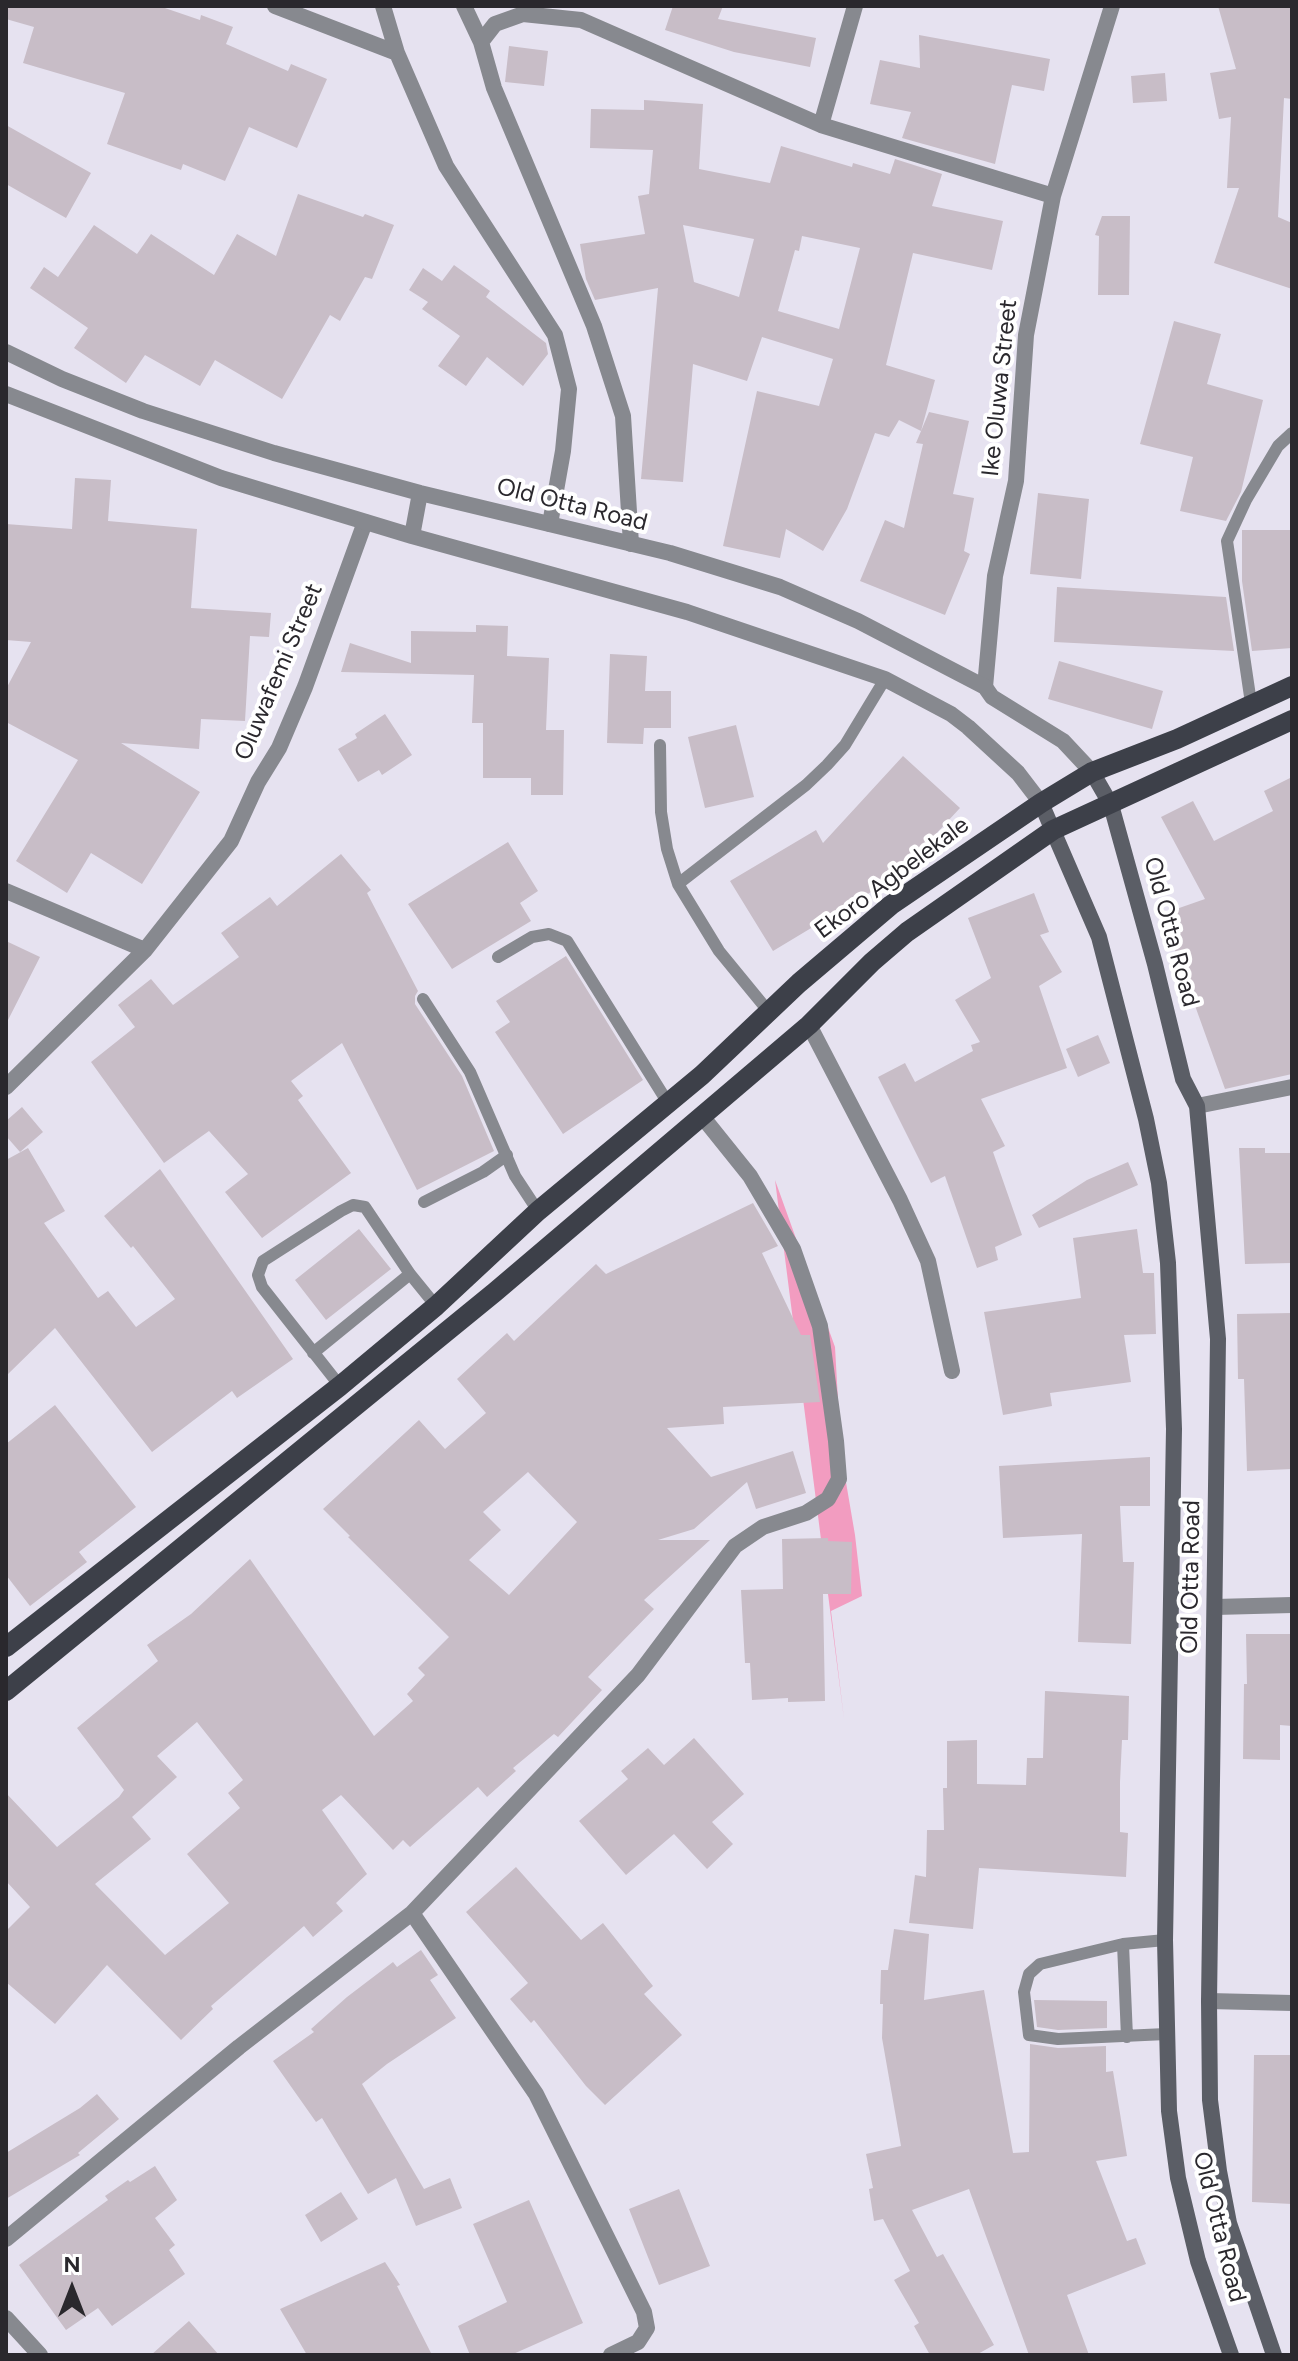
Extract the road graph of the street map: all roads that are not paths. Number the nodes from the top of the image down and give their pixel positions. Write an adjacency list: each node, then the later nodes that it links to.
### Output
1 (275, 6): 7 (street)
2 (383, 6): 7 (street)
3 (464, 6): 6 (street)
4 (855, 6): 8 (street)
5 (1112, 6): 9 (street, Ike Oluwa Street)
6 (481, 42): 8 (street); 17 (street)
7 (397, 53): 15 (street)
8 (821, 125): 9 (street)
9 (1053, 196): 20 (street, Ike Oluwa Street)
10 (6, 352): 13 (street, Old Otta Road)
11 (6, 394): 14 (street)
12 (1292, 433): 21 (lane)
13 (420, 493): 15 (street, Old Otta Road); 16 (street)
14 (365, 522): 16 (street); 30 (street, Oluwafemi Street)
15 (550, 524): 17 (street, Old Otta Road)
16 (412, 536): 18 (street)
17 (631, 544): 20 (street, Old Otta Road)
18 (885, 679): 25 (street); 28 (lane)
19 (1292, 686): 21 (main road, Ekoro Agbelekale)
20 (985, 687): 24 (street, Old Otta Road)
21 (1251, 703): 24 (main road, Ekoro Agbelekale)
22 (1292, 720): 26 (main road)
23 (660, 745): 28 (lane)
24 (1092, 772): 25 (main road, Ekoro Agbelekale); 26 (main road, Old Otta Road)
25 (1041, 803): 27 (main road, Old Otta Road); 33 (main road, Ekoro Agbelekale)
26 (1111, 805): 27 (main road); 38 (main road, Old Otta Road)
27 (1053, 830): 34 (main road); 53 (main road, Old Otta Road)
28 (678, 884): 33 (lane)
29 (6, 891): 30 (street)
30 (145, 950): 35 (street, Oluwafemi Street)
31 (498, 957): 37 (lane)
32 (423, 999): 40 (lane)
33 (769, 1012): 37 (main road, Ekoro Agbelekale)
34 (809, 1025): 39 (main road); 46 (street)
35 (6, 1087)
36 (1292, 1087): 38 (street)
37 (668, 1103): 42 (main road, Ekoro Agbelekale)
38 (1197, 1106): 49 (main road, Old Otta Road)
39 (701, 1115): 51 (main road); 52 (street)
40 (507, 1155): 41 (lane); 42 (lane)
41 (424, 1202)
42 (538, 1211): 44 (main road, Ekoro Agbelekale)
43 (410, 1274): 44 (lane); 45 (lane); 45 (lane)
44 (436, 1306): 47 (main road, Ekoro Agbelekale)
45 (313, 1353): 47 (lane)
46 (952, 1371)
47 (340, 1386): 50 (main road, Ekoro Agbelekale)
48 (1292, 1605): 49 (street)
49 (1215, 1607): 55 (main road, Old Otta Road)
50 (6, 1647)
51 (6, 1691)
52 (412, 1913): 59 (street); 62 (street)
53 (1165, 1940): 54 (lane); 57 (main road, Old Otta Road)
54 (1123, 1944): 58 (lane); 58 (lane)
55 (1209, 2001): 56 (street); 64 (main road, Old Otta Road)
56 (1292, 2003)
57 (1166, 2034): 58 (lane); 63 (main road, Old Otta Road)
58 (1127, 2037)
59 (6, 2239)
60 (6, 2318): 61 (street)
61 (40, 2355)
62 (611, 2355)
63 (1231, 2355)
64 (1274, 2355)

